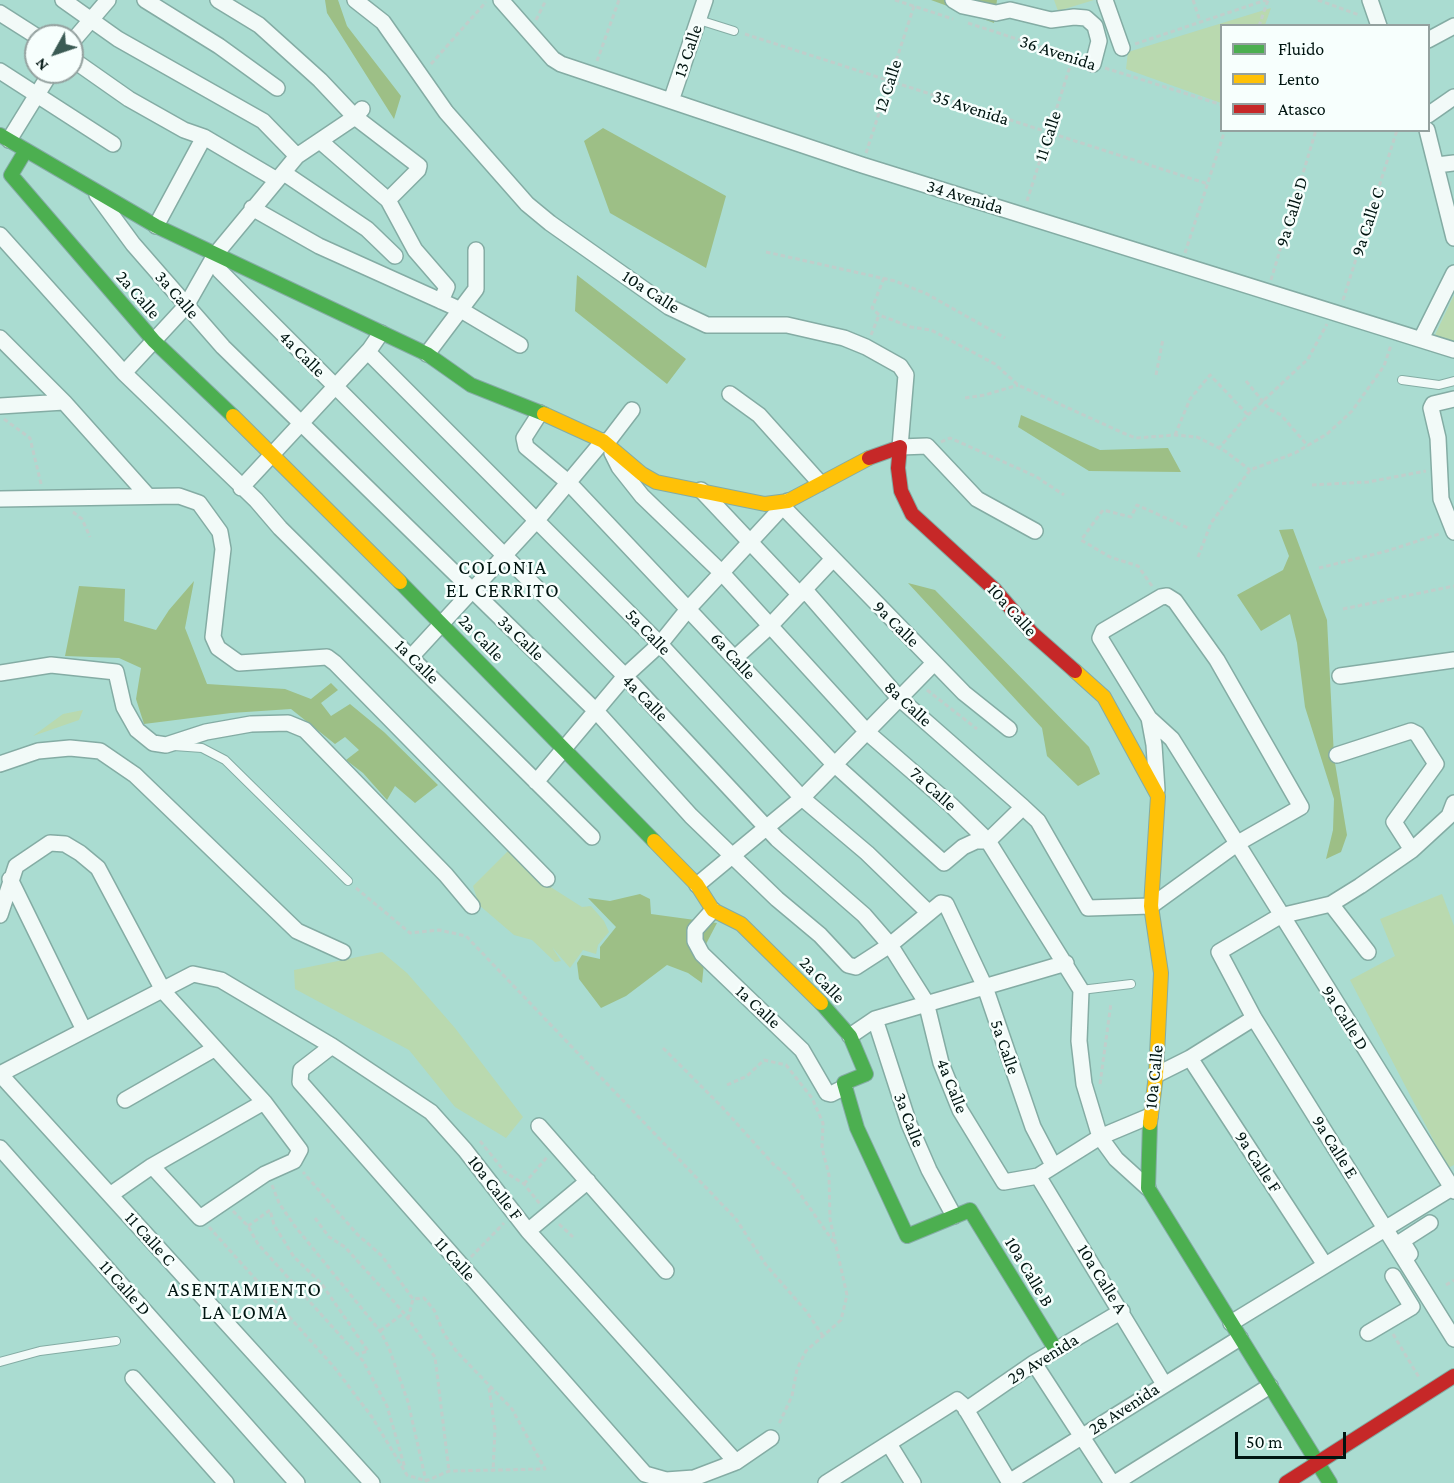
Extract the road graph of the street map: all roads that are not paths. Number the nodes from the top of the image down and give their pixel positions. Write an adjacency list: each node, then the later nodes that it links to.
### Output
1 (63, 0): 13 (street)
2 (108, 0): 13 (street)
3 (145, 0): 26 (street)
4 (218, 0): 30 (street)
5 (355, 0): 75 (street, 10a Calle)
6 (501, 0): 29 (street, 34 Avenida)
7 (705, 0): 14 (street, 13 Calle)
8 (953, 0): 11 (street)
9 (1105, 0): 21 (street)
10 (1370, 0): 15 (street)
11 (1011, 5): 22 (street)
12 (0, 13): 18 (street)
13 (90, 19): 17 (street); 38 (street)
14 (699, 20): 19 (lane); 29 (street, 13 Calle)
15 (1378, 23)
16 (1454, 26): 20 (street)
17 (84, 27)
18 (24, 28)
19 (734, 31)
20 (1430, 39)
21 (1122, 48)
22 (1093, 64)
23 (84, 67): 34 (street)
24 (0, 71): 27 (street)
25 (43, 84): 27 (street)
26 (277, 88)
27 (36, 94): 33 (street); 36 (street)
28 (1454, 97): 31 (street)
29 (671, 101): 57 (street, 34 Avenida)
30 (358, 113): 35 (street); 43 (street)
31 (1430, 114)
32 (1428, 132): 40 (street)
33 (4, 137): 37 (street)
34 (204, 137): 41 (street); 45 (street)
35 (320, 141): 38 (street); 43 (street)
36 (112, 144)
37 (26, 150): 42 (street); 58 (street, 2a Calle)
38 (297, 156): 41 (street)
39 (1454, 163): 40 (street)
40 (1437, 165): 46 (street)
41 (280, 176): 44 (street); 50 (street)
42 (93, 190): 45 (street); 53 (street, 3a Calle)
43 (388, 200): 52 (street)
44 (252, 208): 49 (street); 52 (street)
45 (156, 226): 49 (street)
46 (1453, 230)
47 (0, 235): 63 (street, 1a Calle)
48 (476, 250): 54 (street)
49 (214, 255): 53 (street); 55 (street); 66 (street, 4a Calle)
50 (395, 256)
51 (1454, 273): 57 (street)
52 (441, 301): 54 (street)
53 (186, 306): 58 (street); 73 (street, 3a Calle)
54 (461, 310): 59 (street); 62 (street)
55 (381, 333): 61 (street); 62 (street)
56 (0, 338): 69 (street)
57 (1421, 339): 60 (street, 34 Avenida)
58 (154, 341): 63 (street); 76 (street, 2a Calle)
59 (520, 345)
60 (1454, 350)
61 (368, 352): 66 (street); 84 (street, 5a Calle)
62 (427, 354): 72 (street)
63 (124, 373): 79 (street, 1a Calle)
64 (1402, 380): 65 (lane)
65 (1454, 381)
66 (333, 386): 73 (street); 88 (street, 4a Calle)
67 (730, 393): 78 (street)
68 (1454, 399): 86 (street)
69 (64, 402): 70 (street); 81 (street)
70 (0, 406)
71 (632, 410): 74 (street)
72 (540, 413): 74 (street); 77 (street, 6a Calle)
73 (303, 422): 76 (street); 91 (street, 3a Calle)
74 (606, 444): 77 (street); 80 (street); 90 (street, 7a Calle)
75 (900, 447): 78 (street); 85 (street); 115 (street, 10a Calle)
76 (273, 453): 79 (street); 94 (street, 2a Calle)
77 (569, 483): 84 (street); 93 (street, 6a Calle)
78 (820, 483): 83 (street)
79 (241, 488): 97 (street, 1a Calle)
80 (701, 490): 83 (street); 87 (street, 8a Calle)
81 (148, 496): 82 (street); 126 (street)
82 (0, 499)
83 (788, 507): 87 (street); 89 (street, 9a Calle)
84 (537, 520): 88 (street); 96 (street, 5a Calle)
85 (1035, 531)
86 (1453, 531)
87 (750, 541): 90 (street); 92 (street, 8a Calle)
88 (504, 555): 91 (street); 102 (street, 4a Calle)
89 (832, 560): 92 (street); 100 (street, 9a Calle)
90 (722, 573): 93 (street); 95 (street, 7a Calle)
91 (471, 589): 94 (street); 105 (street, 3a Calle)
92 (802, 592): 95 (street); 104 (street, 8a Calle)
93 (689, 608): 96 (street); 98 (street, 6a Calle)
94 (442, 625): 97 (street); 110 (street, 2a Calle)
95 (771, 626): 98 (street); 108 (street, 7a Calle)
96 (660, 644): 102 (street); 116 (street, 5a Calle)
97 (411, 657): 114 (street, 1a Calle)
98 (735, 658): 113 (street, 6a Calle)
99 (1454, 660): 103 (street)
100 (934, 663): 104 (street); 107 (street, 9a Calle)
101 (0, 673): 109 (street)
102 (625, 676): 105 (street); 119 (street, 4a Calle)
103 (1340, 676)
104 (899, 698): 108 (street); 118 (street, 8a Calle)
105 (596, 711): 110 (street); 124 (street, 3a Calle)
106 (1149, 718): 115 (street); 122 (street, 9a Calle D); 122 (street)
107 (1009, 729)
108 (868, 733): 113 (street); 121 (street, 7a Calle)
109 (166, 745): 127 (lane); 130 (street)
110 (564, 748): 114 (street); 128 (street, 2a Calle)
111 (1337, 755): 123 (street)
112 (0, 764): 137 (street)
113 (834, 764): 116 (street); 121 (street, 6a Calle)
114 (536, 782): 120 (street, 1a Calle)
115 (1158, 796): 131 (street, 10a Calle)
116 (802, 798): 119 (street); 133 (street, 5a Calle)
117 (1454, 803): 123 (street)
118 (1027, 810): 121 (street); 131 (street, 8a Calle)
119 (766, 826): 124 (street); 136 (street, 4a Calle)
120 (592, 837)
121 (988, 841): 139 (street, 7a Calle)
122 (1239, 843): 131 (street); 135 (street, 9a Calle D)
123 (1412, 850): 129 (street)
124 (734, 854): 128 (street); 136 (street, 3a Calle)
125 (10, 879): 134 (street); 143 (street); 147 (street)
126 (547, 879)
127 (348, 881)
128 (697, 885): 132 (street, 2a Calle)
129 (1331, 904): 135 (street); 138 (street)
130 (472, 906)
131 (1151, 906): 153 (street, 10a Calle)
132 (713, 910): 148 (street, 2a Calle); 154 (street, 1a Calle)
133 (928, 912): 136 (street, 3a Calle); 141 (street, 5a Calle)
134 (0, 915)
135 (1280, 916): 145 (street, 9a Calle E); 165 (street, 9a Calle D)
136 (890, 945): 144 (street, 4a Calle)
137 (342, 952)
138 (1368, 952)
139 (1065, 963): 141 (street); 142 (street, 7a Calle)
140 (1131, 984): 142 (lane)
141 (985, 987): 144 (street); 161 (street, 5a Calle)
142 (1081, 990): 159 (street)
143 (164, 992): 147 (street); 149 (street, 10a Calle F); 150 (street)
144 (926, 1002): 146 (street); 163 (street, 4a Calle)
145 (1254, 1018): 151 (street); 171 (street, 9a Calle E)
146 (875, 1019): 148 (street); 168 (street, 3a Calle)
147 (84, 1030): 152 (street)
148 (850, 1036): 154 (street, 2a Calle)
149 (332, 1046): 170 (street, 10a Calle F); 197 (street, 11 Calle)
150 (214, 1049): 155 (street); 156 (street)
151 (1190, 1059): 153 (street); 172 (street, 9a Calle F)
152 (0, 1074): 167 (street, 11 Calle C)
153 (1156, 1075): 157 (street, 10a Calle)
154 (845, 1084): 168 (street)
155 (125, 1100)
156 (264, 1102): 162 (street); 162 (street)
157 (1150, 1116): 159 (street); 166 (street, 10a Calle)
158 (539, 1126): 164 (street)
159 (1100, 1137): 161 (street); 166 (street)
160 (0, 1148): 200 (street, 11 Calle D)
161 (1053, 1165): 163 (street)
162 (152, 1166): 167 (street)
163 (1038, 1176): 176 (street, 10a Calle A)
164 (588, 1182): 170 (street); 173 (street)
165 (1452, 1184): 171 (street)
166 (1148, 1188): 178 (street)
167 (110, 1195): 201 (street, 11 Calle C)
168 (954, 1216): 183 (street, 10a Calle B)
169 (1430, 1223): 177 (street)
170 (528, 1230): 195 (street, 10a Calle F)
171 (1387, 1231): 172 (street); 175 (street, 9a Calle E)
172 (1325, 1265): 178 (street)
173 (666, 1271)
174 (1393, 1276): 175 (street)
175 (1422, 1302): 179 (street); 181 (street, 9a Calle E); 184 (street)
176 (1122, 1311): 183 (street, 29 Avenida); 189 (street, 10a Calle A)
177 (1454, 1322)
178 (1232, 1323): 180 (street)
179 (1368, 1333)
180 (1240, 1338): 189 (street, 28 Avenida); 190 (street)
181 (1454, 1339)
182 (116, 1341): 185 (lane)
183 (1056, 1350): 186 (street, 29 Avenida)
184 (1454, 1352)
185 (0, 1362)
186 (1034, 1363): 191 (street, 29 Avenida); 192 (street)
187 (1454, 1376): 196 (street)
188 (134, 1378): 199 (street)
189 (1164, 1384): 192 (street, 28 Avenida)
190 (1270, 1386): 196 (street); 204 (street)
191 (962, 1405): 194 (street, 29 Avenida); 198 (street)
192 (1080, 1437): 198 (street, 28 Avenida); 204 (street)
193 (771, 1438): 195 (street)
194 (889, 1444): 202 (street, 29 Avenida); 203 (street)
195 (736, 1462): 197 (street)
196 (1317, 1463): 205 (street); 206 (street)
197 (696, 1480)
198 (1010, 1482)
199 (226, 1483)
200 (297, 1483)
201 (372, 1483)
202 (826, 1483)
203 (914, 1483)
204 (1113, 1483)
205 (1286, 1483)
206 (1330, 1483)

